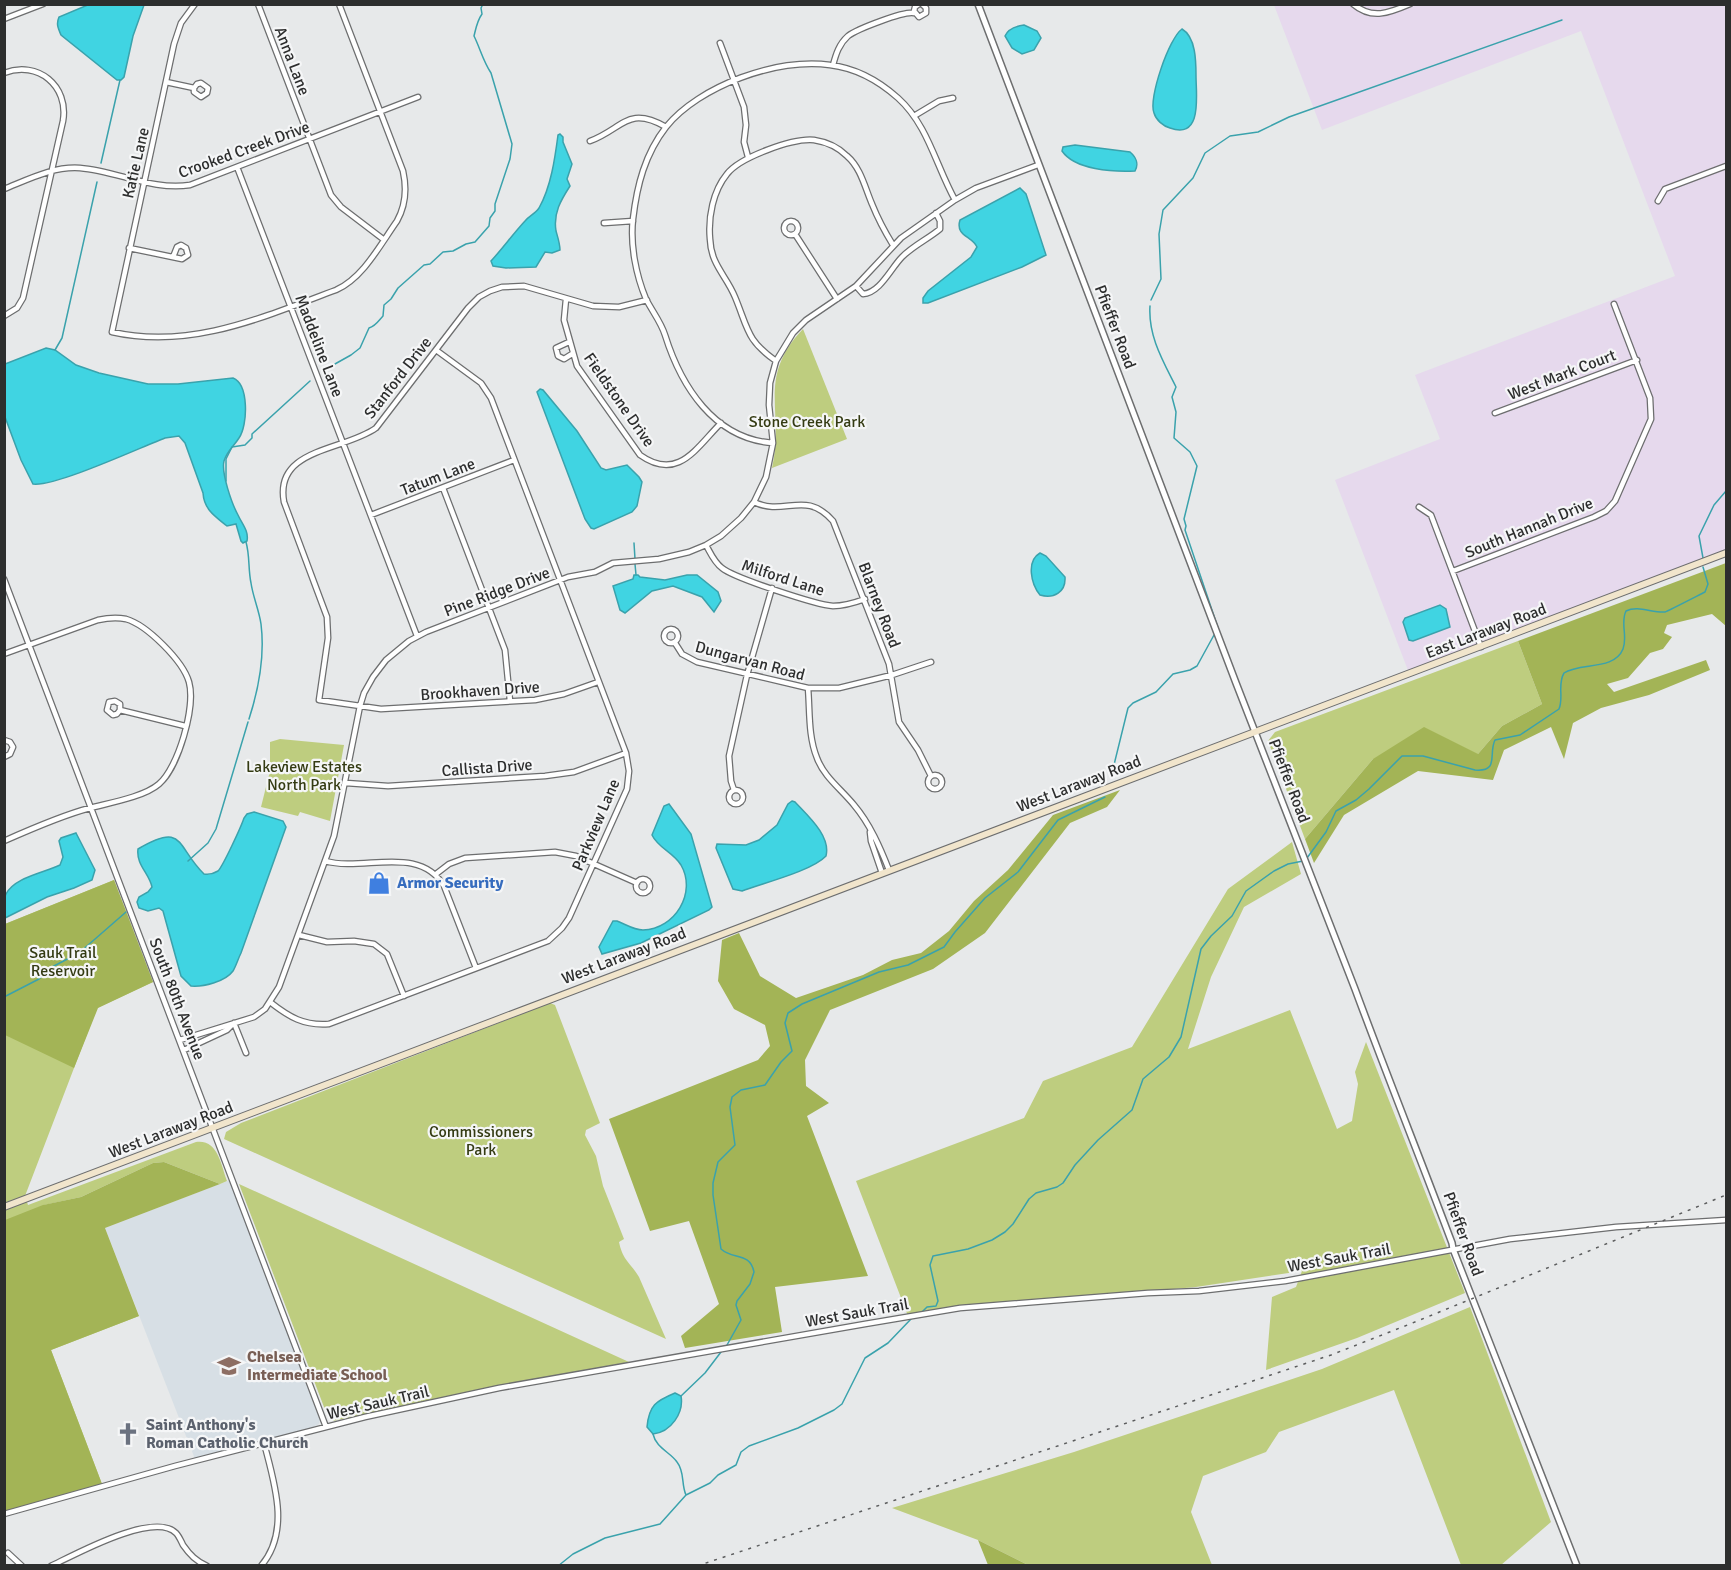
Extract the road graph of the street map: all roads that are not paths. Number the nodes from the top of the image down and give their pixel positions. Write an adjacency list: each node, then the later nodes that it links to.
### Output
1 (43, 4): 10 (street)
2 (195, 4): 15 (street, Katie Lane)
3 (258, 4): 22 (street, Anna Lane)
4 (339, 4): 19 (street)
5 (920, 4): 9 (street); 9 (street)
6 (978, 4): 25 (street, Pfieffer Road)
7 (1353, 4): 8 (street)
8 (1410, 4)
9 (914, 13): 12 (street)
10 (4, 19)
11 (720, 43): 14 (street)
12 (833, 65): 14 (street); 20 (street)
13 (4, 73): 28 (street)
14 (735, 80): 21 (street); 24 (street)
15 (166, 82): 16 (street); 29 (street, Katie Lane)
16 (194, 88)
17 (418, 98): 19 (street, Crooked Creek Drive)
18 (953, 98): 20 (street)
19 (381, 112): 22 (street, Crooked Creek Drive); 37 (street)
20 (914, 116): 31 (street)
21 (666, 127): 23 (street); 34 (street)
22 (309, 140): 26 (street, Crooked Creek Drive); 37 (street, Anna Lane)
23 (590, 141)
24 (748, 157): 38 (street); 52 (street)
25 (1038, 165): 31 (street, Pine Ridge Drive); 84 (street, Pfieffer Road)
26 (237, 166): 29 (street, Crooked Creek Drive); 46 (street, Maddeline Lane)
27 (1726, 166): 32 (street)
28 (52, 171): 29 (street, Crooked Creek Drive); 30 (street, Crooked Creek Drive); 47 (street)
29 (144, 182): 39 (street, Katie Lane)
30 (4, 189)
31 (955, 200): 33 (street, Pine Ridge Drive)
32 (1658, 201)
33 (936, 213): 38 (street, Pine Ridge Drive); 41 (street)
34 (633, 222): 35 (street); 44 (street)
35 (604, 223)
36 (795, 234): 43 (street)
37 (383, 239): 46 (street)
38 (893, 245): 41 (street, Pine Ridge Drive)
39 (129, 248): 40 (street); 46 (street, Katie Lane)
40 (173, 257)
41 (855, 286): 43 (street, Pine Ridge Drive)
42 (566, 299): 44 (street, Stanford Drive); 48 (street, Fieldstone Drive); 49 (street, Stanford Drive)
43 (837, 299): 52 (street, Pine Ridge Drive)
44 (647, 300): 54 (street)
45 (1614, 304): 51 (street, South Hannah Drive)
46 (291, 307): 55 (street, Maddeline Lane)
47 (4, 316)
48 (569, 342): 50 (street, Fieldstone Drive); 50 (street)
49 (435, 350): 55 (street, Stanford Drive); 57 (street, Parkview Lane)
50 (572, 354): 54 (street, Fieldstone Drive)
51 (1637, 360): 53 (street, West Mark Court); 64 (street, South Hannah Drive)
52 (776, 361): 56 (street, Pine Ridge Drive)
53 (1495, 413)
54 (721, 423): 56 (street)
55 (344, 443): 61 (street, Maddeline Lane); 81 (street, Stanford Drive)
56 (772, 443): 59 (street, Pine Ridge Drive)
57 (514, 460): 58 (street, Tatum Lane); 66 (street, Parkview Lane)
58 (443, 488): 61 (street, Tatum Lane); 69 (street)
59 (754, 502): 62 (street, Pine Ridge Drive); 68 (street, Blarney Road)
60 (1419, 507): 64 (street)
61 (371, 515): 70 (street, Maddeline Lane)
62 (706, 545): 66 (street, Pine Ridge Drive); 67 (street, Milford Lane)
63 (1726, 553): 73 (main road, East Laraway Road)
64 (1453, 571): 73 (street)
65 (4, 579): 72 (street, South 80th Avenue)
66 (561, 580): 69 (street, Pine Ridge Drive); 78 (street, Parkview Lane)
67 (772, 588): 68 (street, Milford Lane); 76 (street)
68 (865, 599): 77 (street, Blarney Road)
69 (489, 608): 70 (street, Pine Ridge Drive); 80 (street)
70 (417, 636): 81 (street, Pine Ridge Drive)
71 (675, 643): 76 (street, Dungarvan Road)
72 (29, 645): 74 (street); 83 (street); 91 (street, South 80th Avenue)
73 (1481, 647): 84 (main road, East Laraway Road)
74 (4, 654)
75 (931, 662): 77 (street, Dungarvan Road)
76 (747, 675): 79 (street, Dungarvan Road); 90 (street)
77 (892, 675): 79 (street, Dungarvan Road); 88 (street, Blarney Road)
78 (598, 682): 80 (street, Brookhaven Drive); 86 (street, Parkview Lane)
79 (808, 688): 95 (street)
80 (510, 701): 81 (street, Brookhaven Drive)
81 (360, 706): 89 (street, Pine Ridge Drive)
82 (120, 710): 83 (street)
83 (185, 726): 91 (street)
84 (1254, 731): 95 (main road, West Laraway Road); 109 (street, Pfieffer Road)
85 (4, 740): 87 (street)
86 (626, 753): 89 (street, Callista Drive); 94 (street, Parkview Lane)
87 (4, 757)
88 (931, 776)
89 (346, 783): 93 (street, Pine Ridge Drive)
90 (734, 790)
91 (91, 808): 92 (street); 103 (street, South 80th Avenue)
92 (4, 841)
93 (325, 861): 96 (street); 98 (street, Pine Ridge Drive)
94 (593, 864): 96 (street); 97 (street); 99 (street, Parkview Lane)
95 (886, 871): 106 (main road, West Laraway Road)
96 (436, 874): 99 (street)
97 (637, 883)
98 (298, 935): 100 (street); 101 (street, Pine Ridge Drive)
99 (476, 968): 100 (street, Parkview Lane)
100 (404, 996): 101 (street, Parkview Lane)
101 (270, 1002): 102 (street, Pine Ridge Drive)
102 (234, 1023): 103 (street, Pine Ridge Drive); 104 (street, Pine Ridge Drive); 105 (street)
103 (180, 1040): 104 (street, South 80th Avenue)
104 (184, 1050): 106 (street, South 80th Avenue)
105 (246, 1053)
106 (213, 1128): 107 (main road, West Laraway Road); 110 (street, South 80th Avenue)
107 (4, 1207)
108 (1726, 1220): 109 (street, West Sauk Trail)
109 (1453, 1249): 110 (street, West Sauk Trail); 118 (street, Pfieffer Road)
110 (326, 1427): 111 (street, West Sauk Trail)
111 (264, 1443): 112 (street, West Sauk Trail); 114 (street)
112 (4, 1514)
113 (8, 1553): 115 (street)
114 (265, 1564)
115 (22, 1566)
116 (51, 1566): 117 (street)
117 (207, 1566)
118 (1577, 1566)

